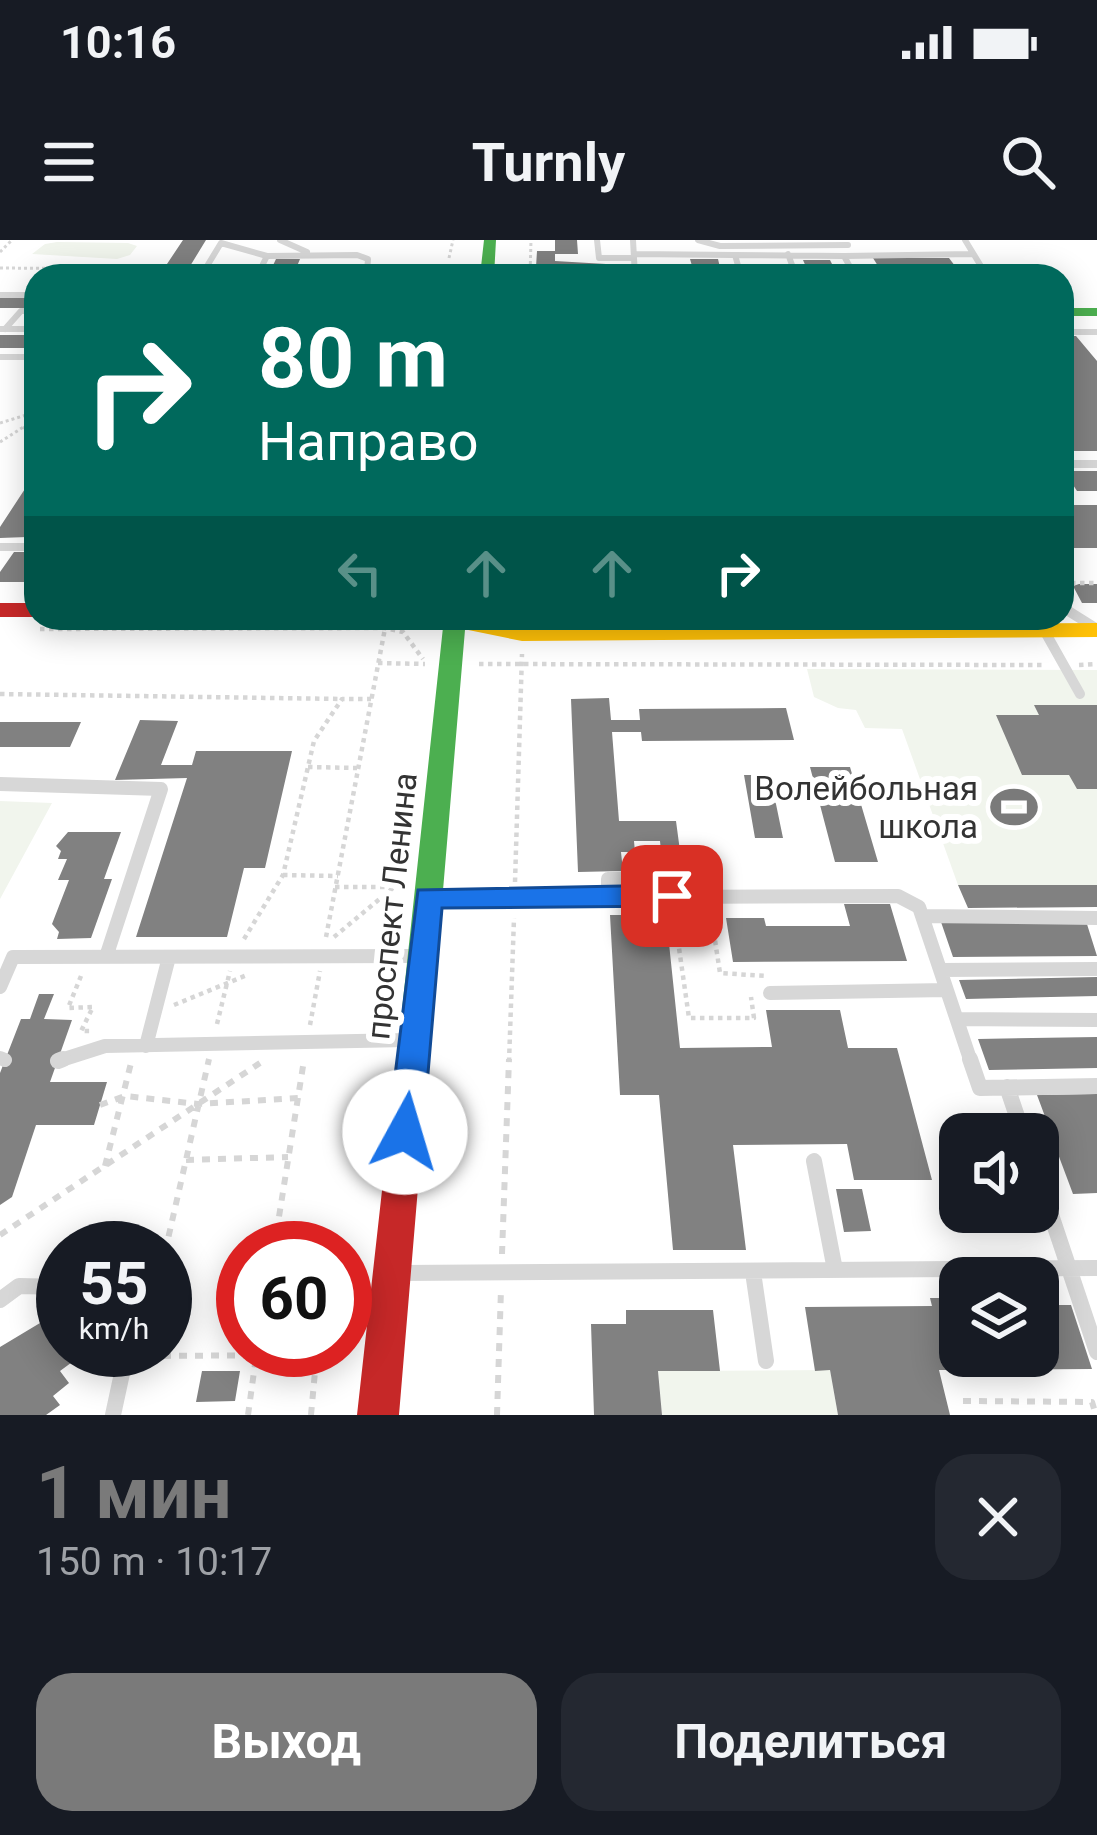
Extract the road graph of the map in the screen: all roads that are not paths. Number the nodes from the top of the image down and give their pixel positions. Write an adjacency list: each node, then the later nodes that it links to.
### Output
1 (280, 240): 9 (lane)
2 (313, 240): 9 (lane)
3 (597, 240): 15 (lane)
4 (633, 240): 15 (lane)
5 (698, 240): 8 (lane)
6 (965, 240): 13 (lane)
7 (222, 242): 14 (lane)
8 (846, 243): 12 (lane)
9 (308, 254): 14 (lane); 18 (lane)
10 (735, 254): 11 (lane); 15 (lane); 20 (lane)
11 (788, 254): 16 (lane); 21 (lane)
12 (854, 254): 13 (lane); 16 (lane)
13 (972, 254): 23 (lane)
14 (267, 256): 17 (lane)
15 (634, 256): 19 (lane)
16 (844, 256): 22 (lane)
17 (263, 264)
18 (368, 264)
19 (634, 264)
20 (737, 264)
21 (792, 264)
22 (848, 264)
23 (979, 264)
24 (448, 630): 33 (main road, проспект Ленина)
25 (503, 630): 26 (main road)
26 (648, 630)
27 (1044, 630): 28 (main road); 29 (lane)
28 (1097, 630)
29 (1080, 694)
30 (0, 784): 37 (lane)
31 (649, 852): 32 (lane)
32 (608, 896): 33 (lane); 34 (lane)
33 (428, 898): 36 (main road, проспект Ленина)
34 (922, 916): 35 (lane); 40 (lane)
35 (1097, 918)
36 (423, 956): 38 (lane); 46 (main road, проспект Ленина)
37 (106, 957): 38 (lane); 41 (lane)
38 (169, 957): 47 (lane)
39 (1097, 969): 40 (lane)
40 (941, 970): 42 (lane)
41 (0, 987)
42 (947, 990): 43 (lane); 44 (lane)
43 (770, 993)
44 (958, 1019): 45 (lane); 50 (lane)
45 (1097, 1020)
46 (415, 1039): 47 (lane); 58 (main road, проспект Ленина)
47 (146, 1046): 48 (lane)
48 (58, 1060)
49 (1097, 1086): 50 (lane)
50 (1007, 1087): 51 (lane)
51 (1016, 1113)
52 (814, 1161): 56 (lane)
53 (1058, 1233): 54 (lane)
54 (1070, 1268): 55 (lane); 56 (lane); 61 (lane)
55 (1097, 1268)
56 (836, 1270): 57 (lane)
57 (753, 1272): 58 (lane); 62 (lane)
58 (392, 1273): 65 (main road, проспект Ленина)
59 (36, 1286): 60 (lane)
60 (0, 1300)
61 (1097, 1352)
62 (766, 1361)
63 (121, 1377): 64 (lane)
64 (113, 1415)
65 (378, 1415)

